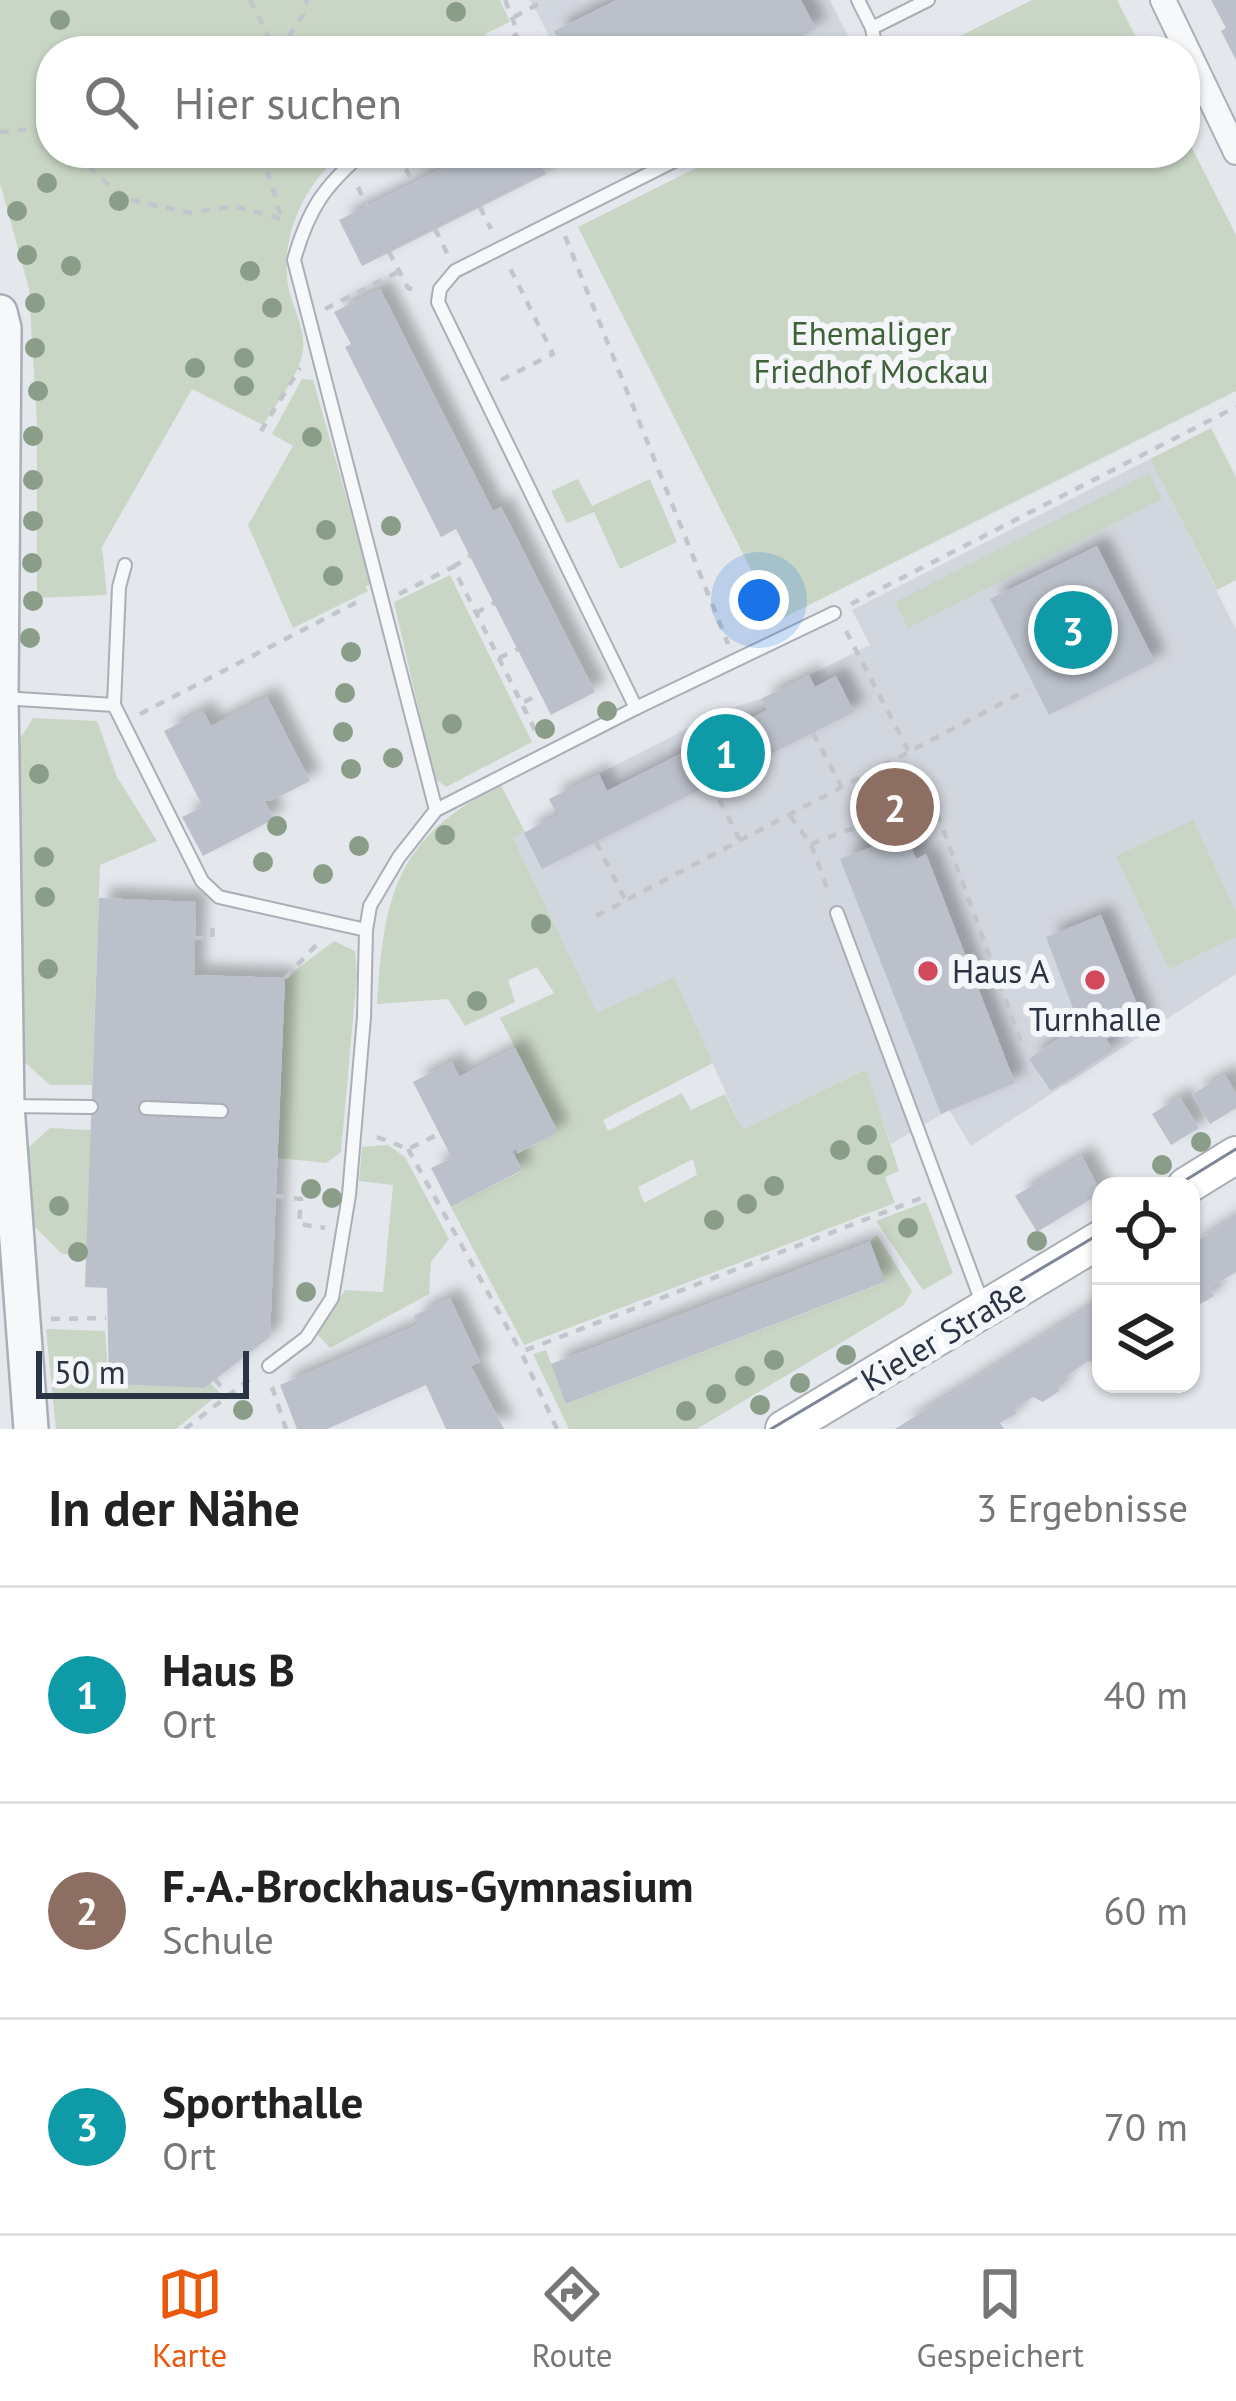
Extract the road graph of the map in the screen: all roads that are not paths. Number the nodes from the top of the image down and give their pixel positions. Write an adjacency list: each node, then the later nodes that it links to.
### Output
1 (858, 0): 4 (lane)
2 (928, 0): 4 (lane)
3 (1163, 0): 6 (street)
4 (872, 28): 5 (lane)
5 (873, 36)
6 (1180, 36)
7 (1200, 77): 8 (street)
8 (1236, 152)
9 (345, 168): 17 (lane)
10 (661, 168): 16 (lane)
11 (0, 312): 14 (street)
12 (125, 565): 15 (lane)
13 (834, 613): 16 (lane)
14 (1, 698): 15 (lane); 20 (street)
15 (114, 705): 19 (lane)
16 (636, 708): 17 (lane)
17 (436, 810): 19 (lane)
18 (837, 913): 27 (lane)
19 (366, 930): 28 (lane)
20 (7, 1106): 21 (lane); 29 (street)
21 (91, 1107)
22 (146, 1108): 23 (lane)
23 (221, 1111)
24 (1236, 1155): 25 (main road)
25 (1200, 1177)
26 (1092, 1245): 27 (main road, Kieler Straße)
27 (986, 1311): 30 (main road, Kieler Straße)
28 (269, 1366)
29 (31, 1429)
30 (784, 1429)

